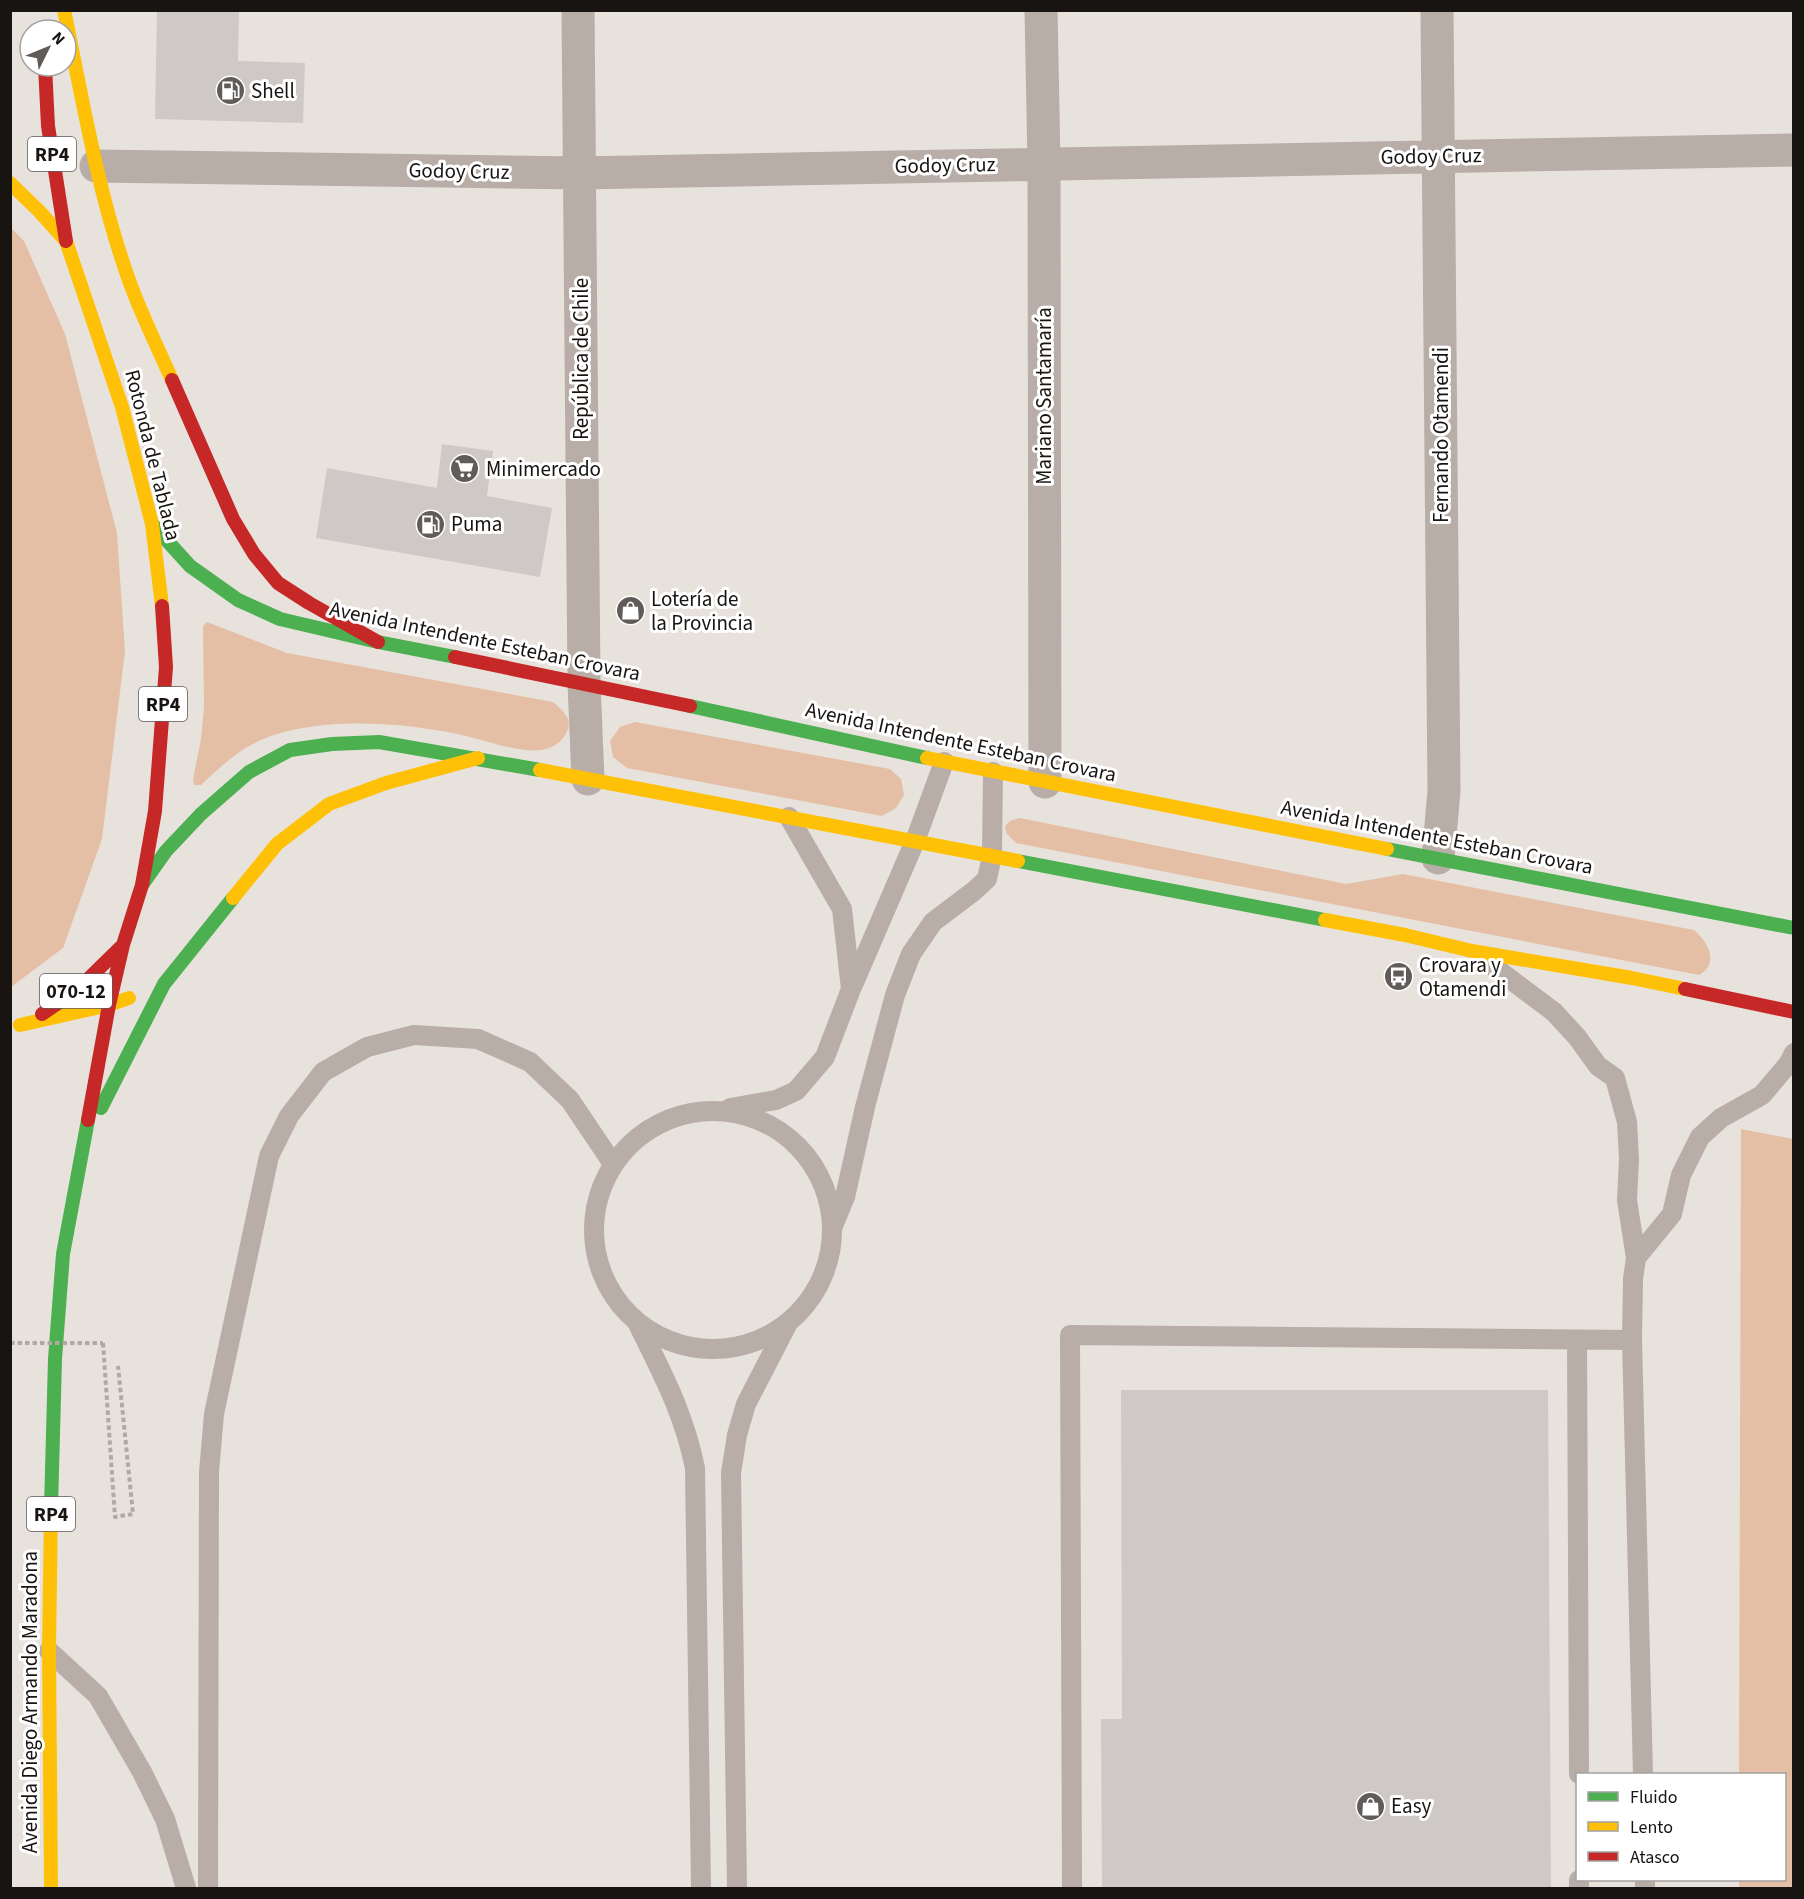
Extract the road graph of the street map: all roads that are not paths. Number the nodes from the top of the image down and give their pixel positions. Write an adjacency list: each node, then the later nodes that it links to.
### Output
1 (64, 10): 9 (main road)
2 (578, 10): 10 (street, República de Chile)
3 (1041, 10): 8 (street, Mariano Santamaría)
4 (1437, 10): 7 (street, Fernando Otamendi)
5 (46, 78): 12 (main road, RP4)
6 (1794, 150): 7 (street, Godoy Cruz)
7 (1439, 155): 8 (street, Godoy Cruz); 24 (street, Fernando Otamendi)
8 (1044, 163): 10 (street, Godoy Cruz); 20 (street, Mariano Santamaría)
9 (96, 166): 10 (street, Godoy Cruz); 14 (main road)
10 (579, 173): 15 (street, República de Chile)
11 (10, 183): 12 (main road, Rotonda de Tablada)
12 (66, 241): 13 (main road, Rotonda de Tablada / RP4)
13 (152, 524): 14 (main road, Avenida Intendente Esteban Crovara); 25 (main road, Rotonda de Tablada / RP4)
14 (378, 642): 15 (main road, Avenida Intendente Esteban Crovara)
15 (584, 683): 17 (main road, Avenida Intendente Esteban Crovara); 19 (street, República de Chile)
16 (478, 758): 19 (main road); 25 (main road); 29 (main road)
17 (944, 762): 18 (main road, Avenida Intendente Esteban Crovara); 22 (lane)
18 (993, 772): 20 (main road, Avenida Intendente Esteban Crovara); 23 (lane)
19 (588, 779): 21 (main road)
20 (1045, 782): 24 (main road, Avenida Intendente Esteban Crovara)
21 (789, 817): 22 (main road); 30 (lane)
22 (915, 841): 23 (main road); 30 (lane)
23 (992, 856): 28 (main road); 38 (lane)
24 (1438, 858): 26 (main road, Avenida Intendente Esteban Crovara)
25 (142, 885): 27 (main road, Rotonda de Tablada / RP4)
26 (1794, 928)
27 (123, 945): 31 (main road, Avenida Diego Armando Maradona / RP4); 33 (main road, Rotonda de Tablada / 070-12)
28 (1472, 951): 32 (main road); 39 (lane)
29 (164, 984): 31 (main road); 36 (main road)
30 (851, 989): 35 (lane)
31 (109, 1005): 33 (main road); 36 (main road, Avenida Diego Armando Maradona / RP4)
32 (1794, 1012)
33 (15, 1026)
34 (1794, 1053): 39 (lane)
35 (715, 1110): 37 (lane); 38 (lane)
36 (84, 1141): 44 (main road, Avenida Diego Armando Maradona / RP4)
37 (613, 1164): 40 (lane); 49 (lane)
38 (833, 1226): 41 (lane)
39 (1636, 1257): 43 (lane)
40 (638, 1324): 41 (lane); 50 (lane)
41 (787, 1324): 51 (lane)
42 (1577, 1340): 43 (lane); 45 (lane); 52 (lane)
43 (1632, 1340): 46 (lane)
44 (49, 1651): 47 (main road, Avenida Diego Armando Maradona / RP4); 48 (lane)
45 (1579, 1773)
46 (1642, 1773)
47 (51, 1888)
48 (186, 1888)
49 (208, 1888)
50 (701, 1888)
51 (737, 1888)
52 (1072, 1888)

